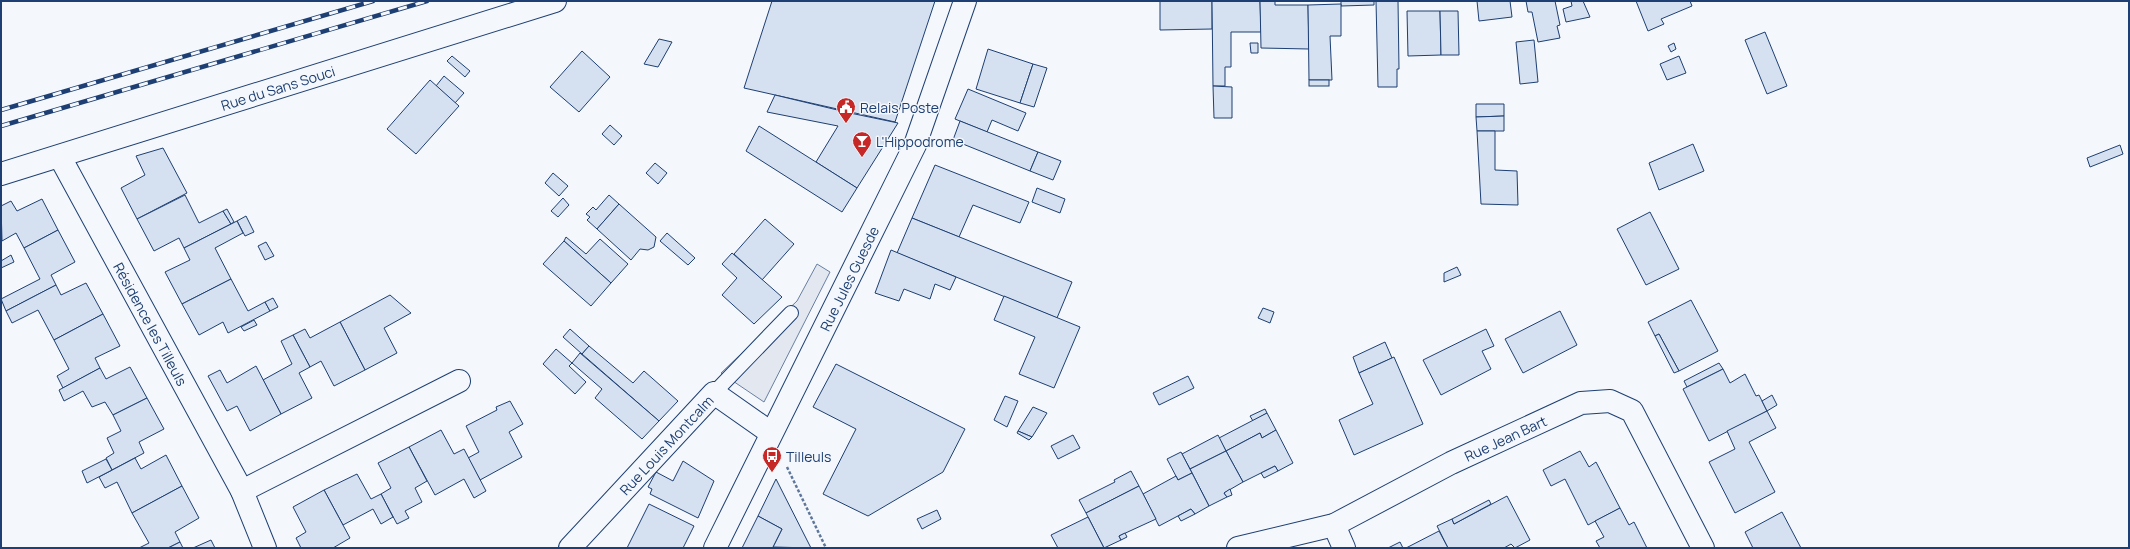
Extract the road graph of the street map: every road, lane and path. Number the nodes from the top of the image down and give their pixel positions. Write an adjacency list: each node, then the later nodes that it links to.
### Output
1 (555, 1): 3 (street, Rue du Sans Souci)
2 (965, 1): 8 (street, Rue Jules Guesde)
3 (60, 156): 4 (street, Rue du Sans Souci); 9 (street, Résidence les Tilleuls)
4 (1, 174)
5 (791, 313): 7 (lane)
6 (459, 381): 9 (street)
7 (714, 393): 8 (street, Rue Louis Montcalm); 12 (street, Rue Louis Montcalm)
8 (771, 433): 13 (street, Rue Jules Guesde); 14 (path)
9 (242, 491): 11 (street, Résidence les Tilleuls)
10 (1334, 525): 15 (street, Rue Jean Bart); 16 (street); 17 (street, Rue Jean Bart)
11 (265, 548)
12 (570, 548)
13 (715, 548)
14 (826, 548)
15 (1238, 548)
16 (1344, 548)
17 (1704, 548)

